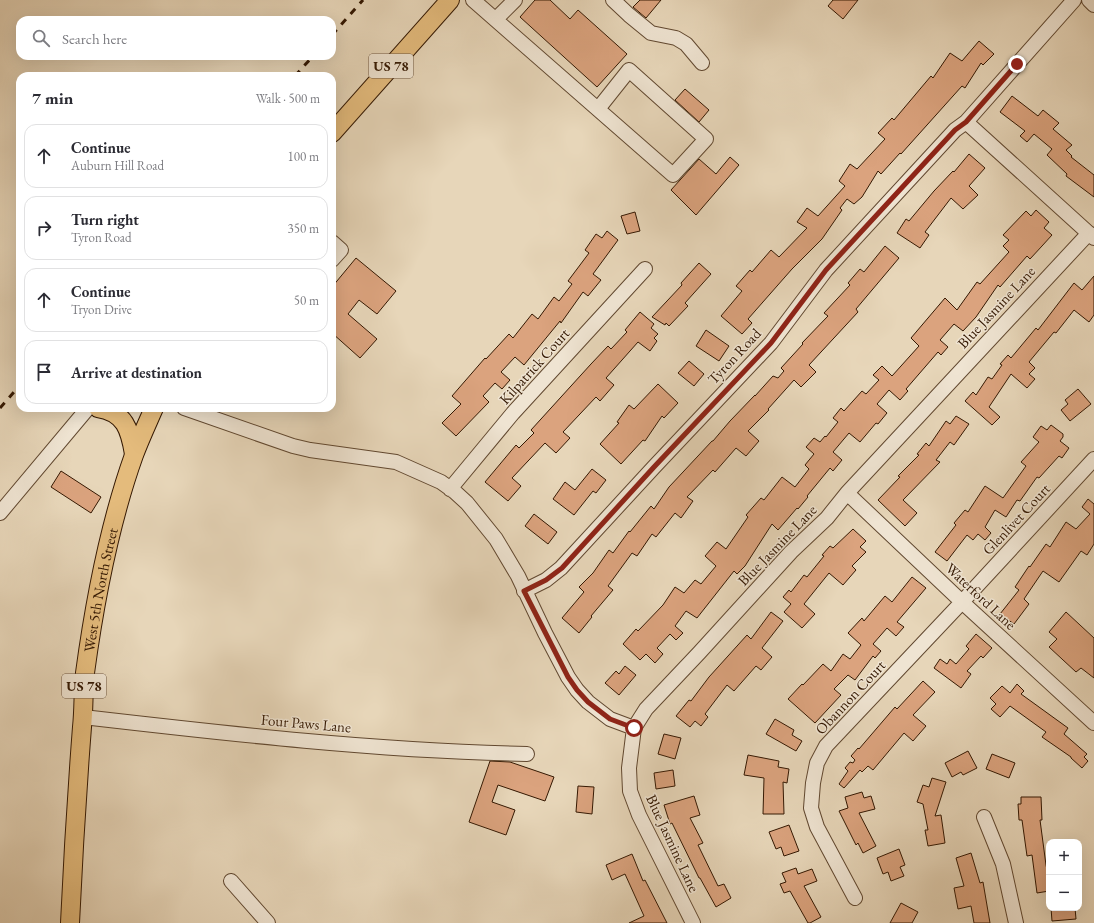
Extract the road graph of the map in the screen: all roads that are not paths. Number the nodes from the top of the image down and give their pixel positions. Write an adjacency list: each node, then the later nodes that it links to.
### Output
1 (450, 0): 12 (main road, US 78)
2 (473, 0): 8 (street)
3 (515, 0): 8 (street)
4 (1074, 0): 11 (street, Tyron Road)
5 (1089, 0): 7 (street)
6 (618, 2): 9 (street)
7 (1094, 4)
8 (496, 19): 10 (street)
9 (702, 63)
10 (598, 109): 10 (street)
11 (961, 126): 13 (street); 28 (street, Tyron Road)
12 (336, 128)
13 (1092, 235): 26 (street, Blue Jasmine Lane)
14 (336, 246): 15 (street)
15 (336, 256)
16 (645, 269): 25 (street, Kilpatrick Court)
17 (85, 412): 22 (street)
18 (93, 412): 22 (street)
19 (112, 412): 23 (main road)
20 (152, 412): 23 (main road, West 5th North Street / US 78)
21 (195, 412): 25 (street)
22 (67, 434): 27 (street)
23 (134, 454): 30 (main road, West 5th North Street / US 78)
24 (1094, 459): 29 (street, Glenlivet Court)
25 (450, 489): 28 (street)
26 (847, 493): 29 (street, Waterford Lane); 32 (street, Blue Jasmine Lane)
27 (0, 513)
28 (524, 591): 32 (street)
29 (962, 602): 31 (street, Waterford Lane); 36 (street, Obannon Court)
30 (83, 717): 33 (street, Four Paws Lane); 37 (main road, West 5th North Street / US 78)
31 (1094, 723)
32 (634, 728): 39 (street, Blue Jasmine Lane)
33 (527, 754)
34 (984, 817): 40 (street)
35 (231, 881): 38 (street)
36 (855, 898)
37 (70, 923)
38 (268, 923)
39 (693, 923)
40 (1016, 923)

